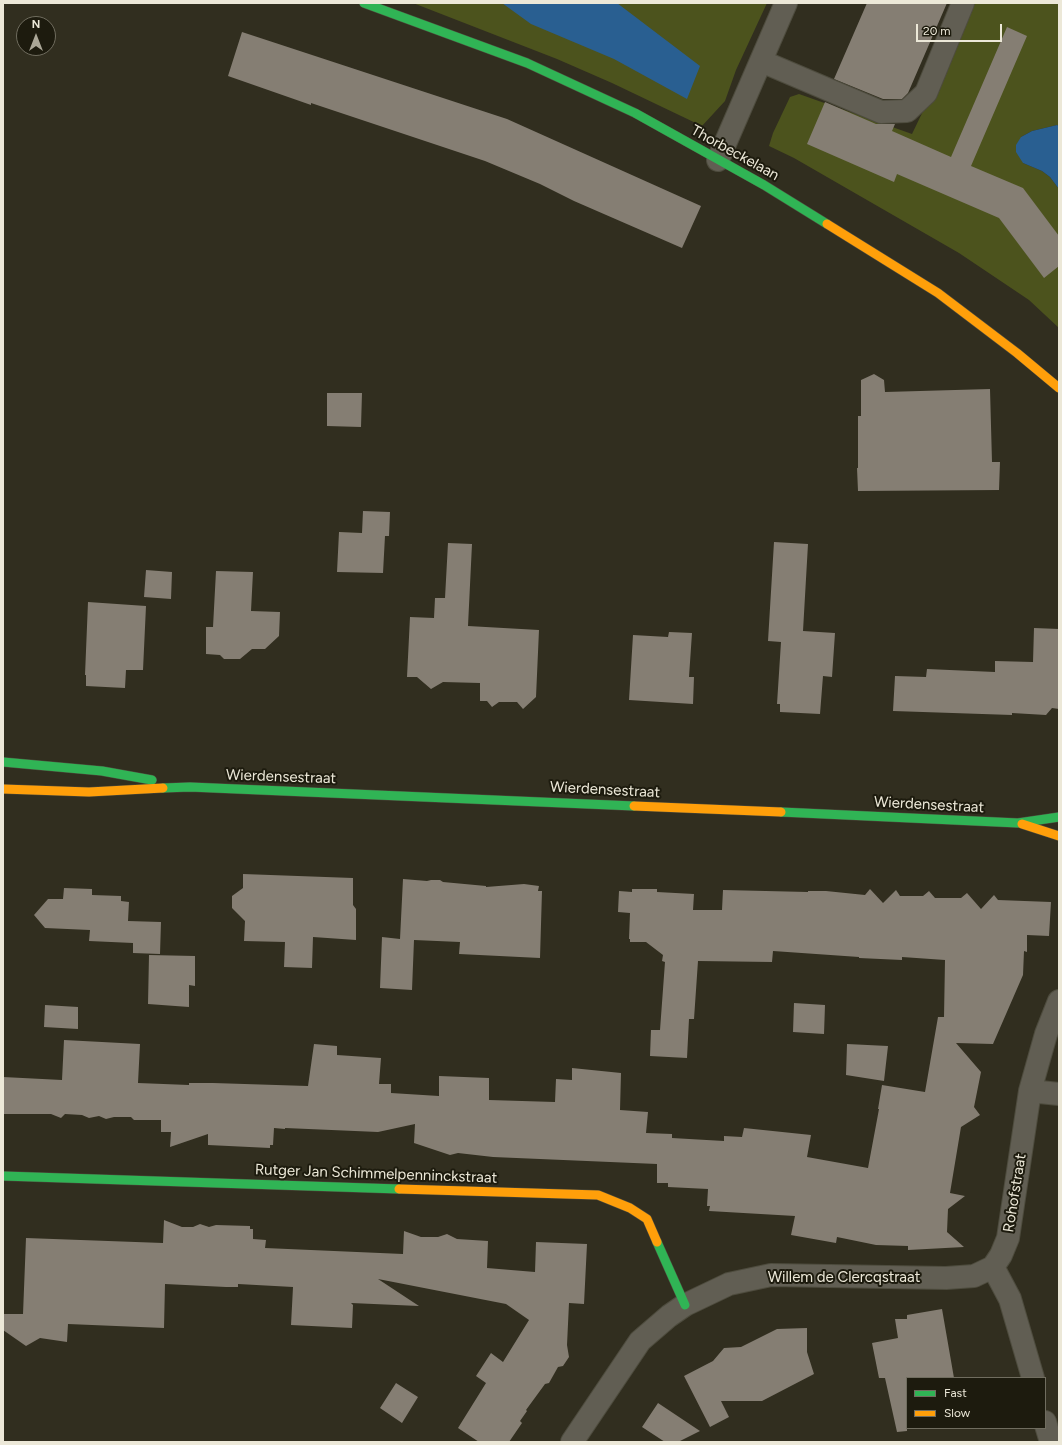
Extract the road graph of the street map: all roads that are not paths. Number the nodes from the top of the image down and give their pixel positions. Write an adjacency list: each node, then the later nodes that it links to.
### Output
1 (364, 3): 5 (street, Thorbeckelaan)
2 (786, 3): 4 (street)
3 (963, 3): 4 (street)
4 (761, 61): 5 (street)
5 (718, 160): 6 (street, Thorbeckelaan)
6 (1059, 388)
7 (3, 762): 8 (street, Wierdensestraat)
8 (190, 787): 9 (street, Wierdensestraat); 11 (street, Wierdensestraat)
9 (3, 789)
10 (1059, 817): 11 (street, Wierdensestraat)
11 (1018, 824): 12 (street, Wierdensestraat)
12 (1059, 836)
13 (1059, 1001): 14 (street, Rohofstraat)
14 (1030, 1091): 15 (street); 17 (street, Rohofstraat)
15 (1059, 1094)
16 (3, 1176): 18 (street, Rutger Jan Schimmelpenninckstraat)
17 (993, 1267): 18 (street, Willem de Clercqstraat); 19 (street)
18 (685, 1305): 21 (street, Willem de Clercqstraat)
19 (1033, 1377)
20 (1046, 1425): 22 (street)
21 (572, 1442)
22 (1051, 1442)

